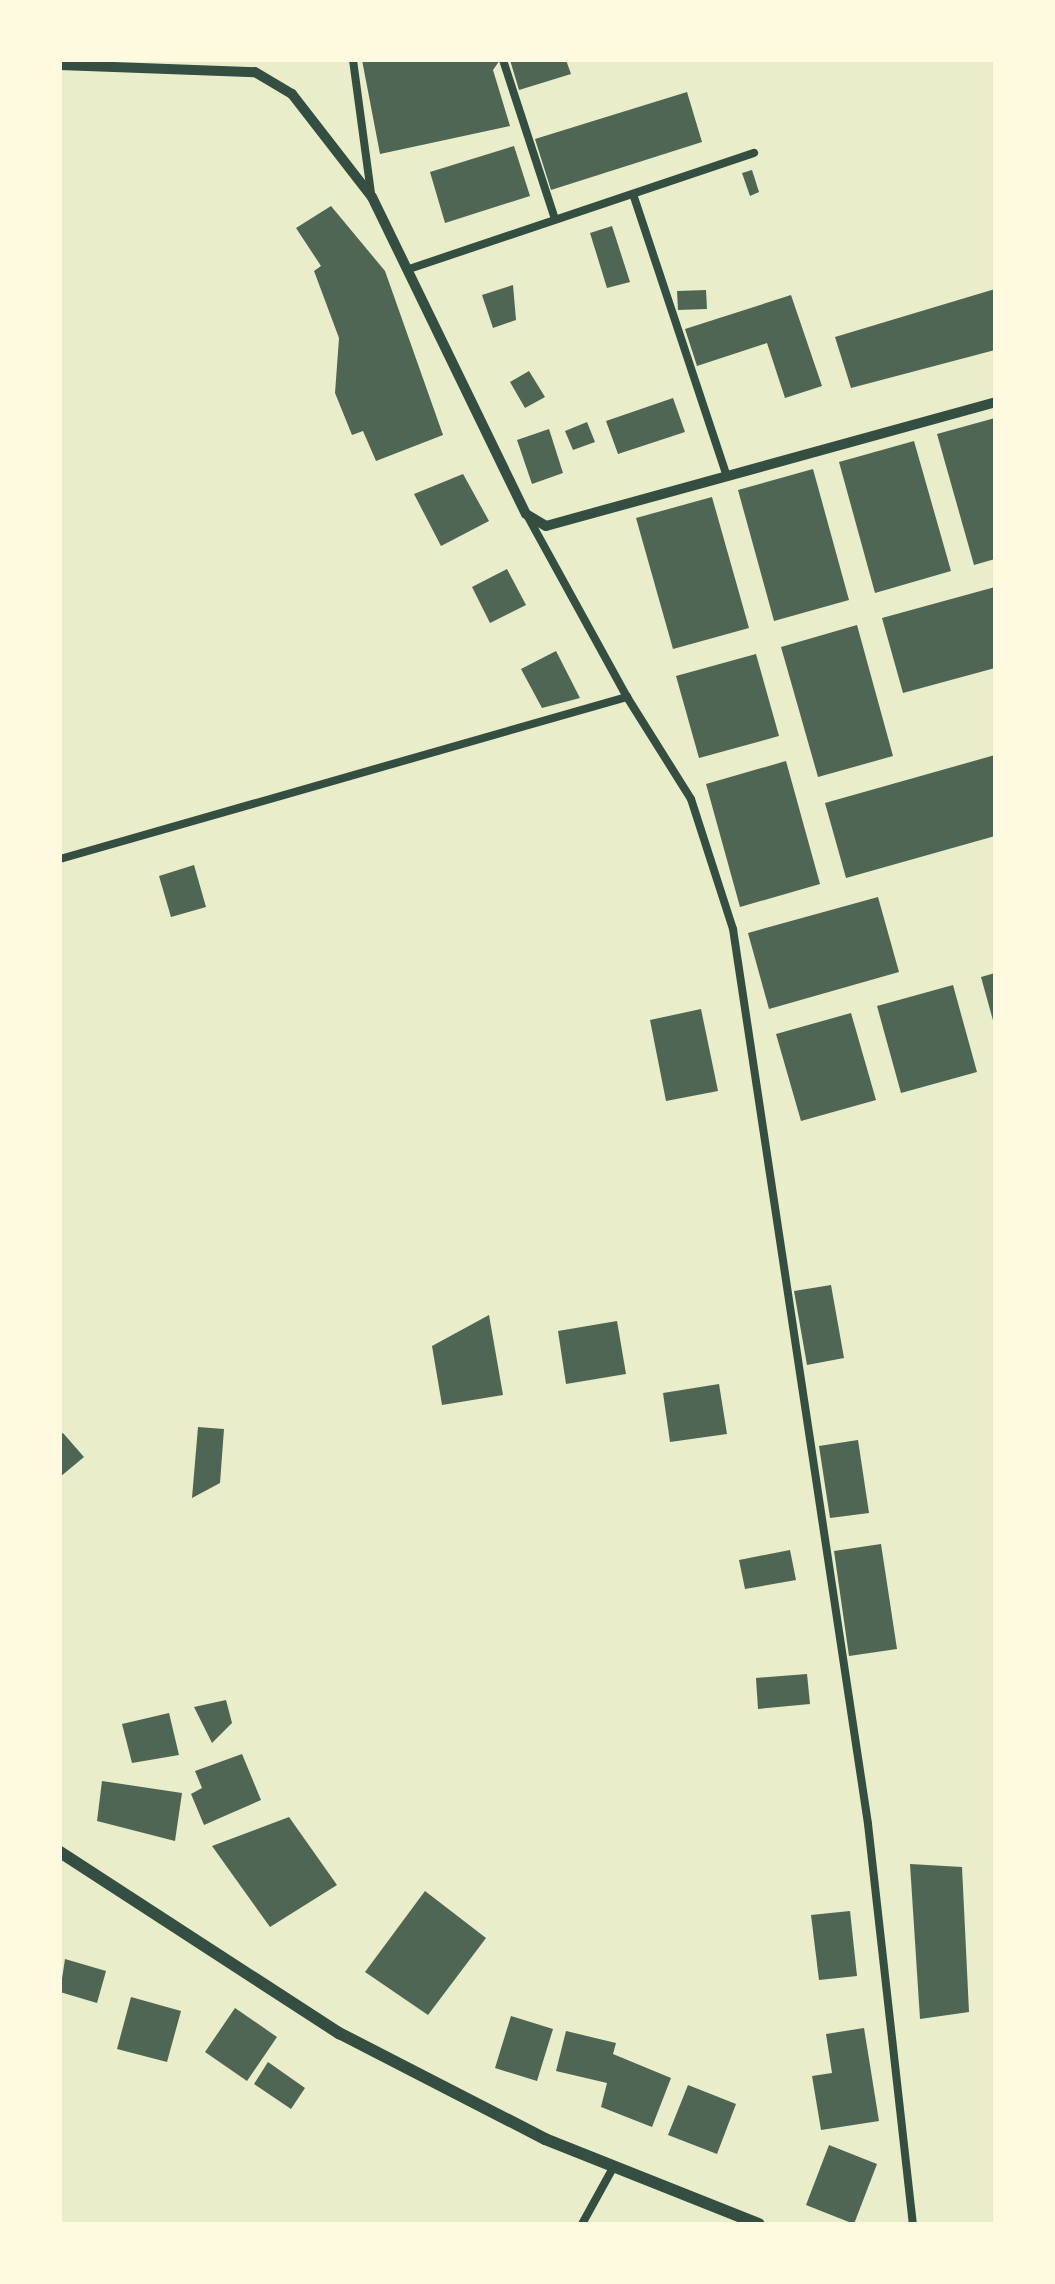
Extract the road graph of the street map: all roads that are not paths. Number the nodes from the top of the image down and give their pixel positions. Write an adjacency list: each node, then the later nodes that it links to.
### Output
1 (354, 60): 8 (street)
2 (503, 60): 9 (street)
3 (145, 62): 4 (street); 5 (street)
4 (60, 66)
5 (254, 66): 8 (street)
6 (754, 154): 7 (street)
7 (634, 197): 9 (street); 12 (street)
8 (372, 198): 10 (street)
9 (555, 219): 10 (street)
10 (412, 268): 13 (street)
11 (995, 402): 12 (street)
12 (727, 476): 13 (street)
13 (526, 514): 14 (street)
14 (627, 697): 15 (street); 20 (street)
15 (60, 859)
16 (60, 1852): 17 (main road)
17 (614, 2166): 18 (street); 19 (main road)
18 (582, 2224)
19 (759, 2224)
20 (913, 2224)

